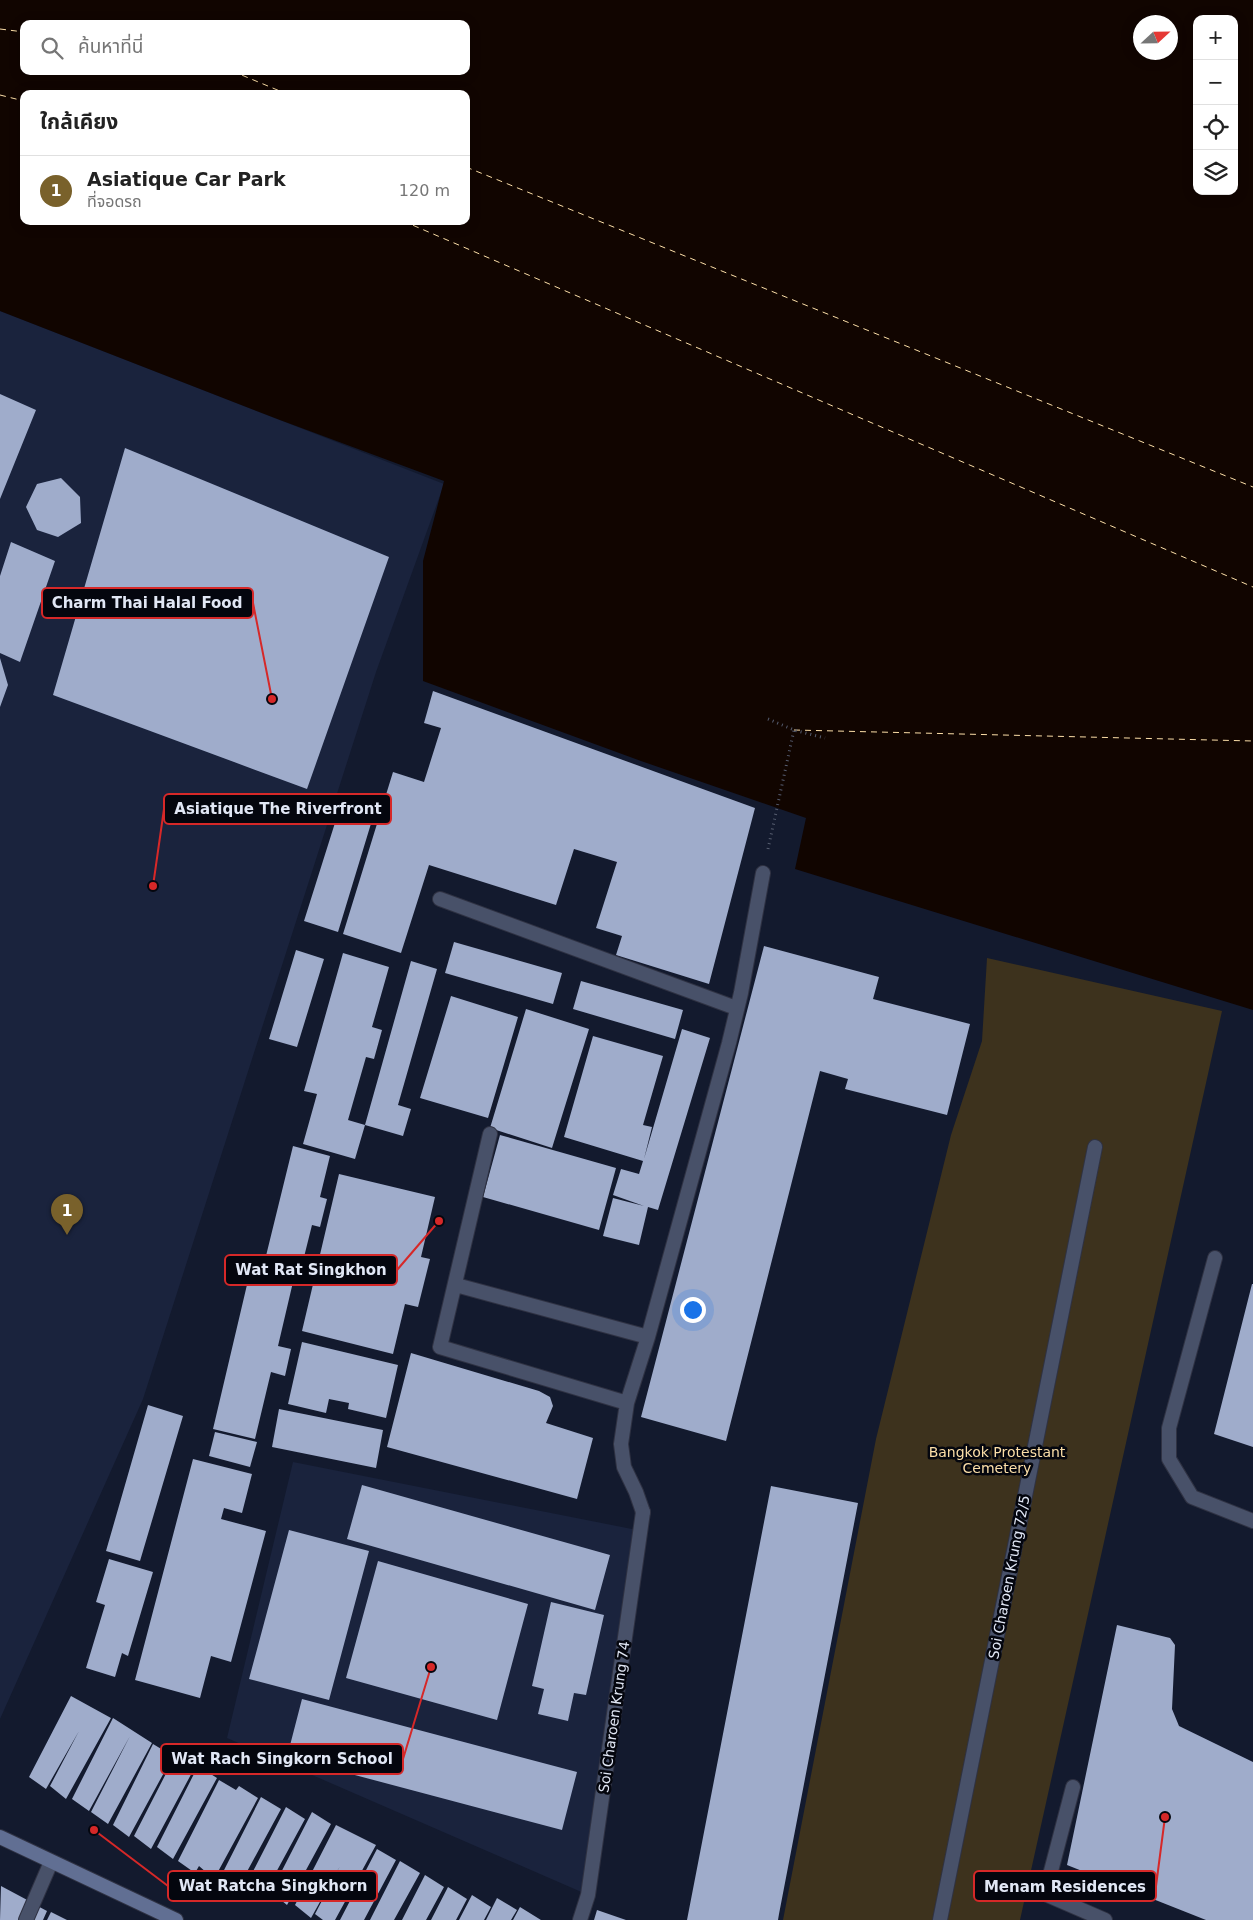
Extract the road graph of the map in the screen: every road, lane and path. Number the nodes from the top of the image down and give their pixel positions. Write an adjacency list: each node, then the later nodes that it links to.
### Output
1 (768, 719): 2 (path)
2 (794, 730): 3 (path); 4 (path)
3 (824, 738)
4 (763, 873): 6 (street)
5 (440, 899): 6 (street)
6 (736, 1008): 11 (street)
7 (490, 1134): 10 (street)
8 (1095, 1147): 20 (street, Soi Charoen Krung 72/5)
9 (1215, 1258): 13 (street)
10 (456, 1285): 11 (street); 12 (street)
11 (648, 1337): 12 (street)
12 (627, 1404): 19 (street, Soi Charoen Krung 74)
13 (1253, 1521)
14 (1073, 1787): 21 (street)
15 (0, 1837): 16 (main road)
16 (51, 1862): 17 (street); 18 (main road)
17 (26, 1920)
18 (176, 1920)
19 (580, 1920)
20 (940, 1920)
21 (1105, 1920)

